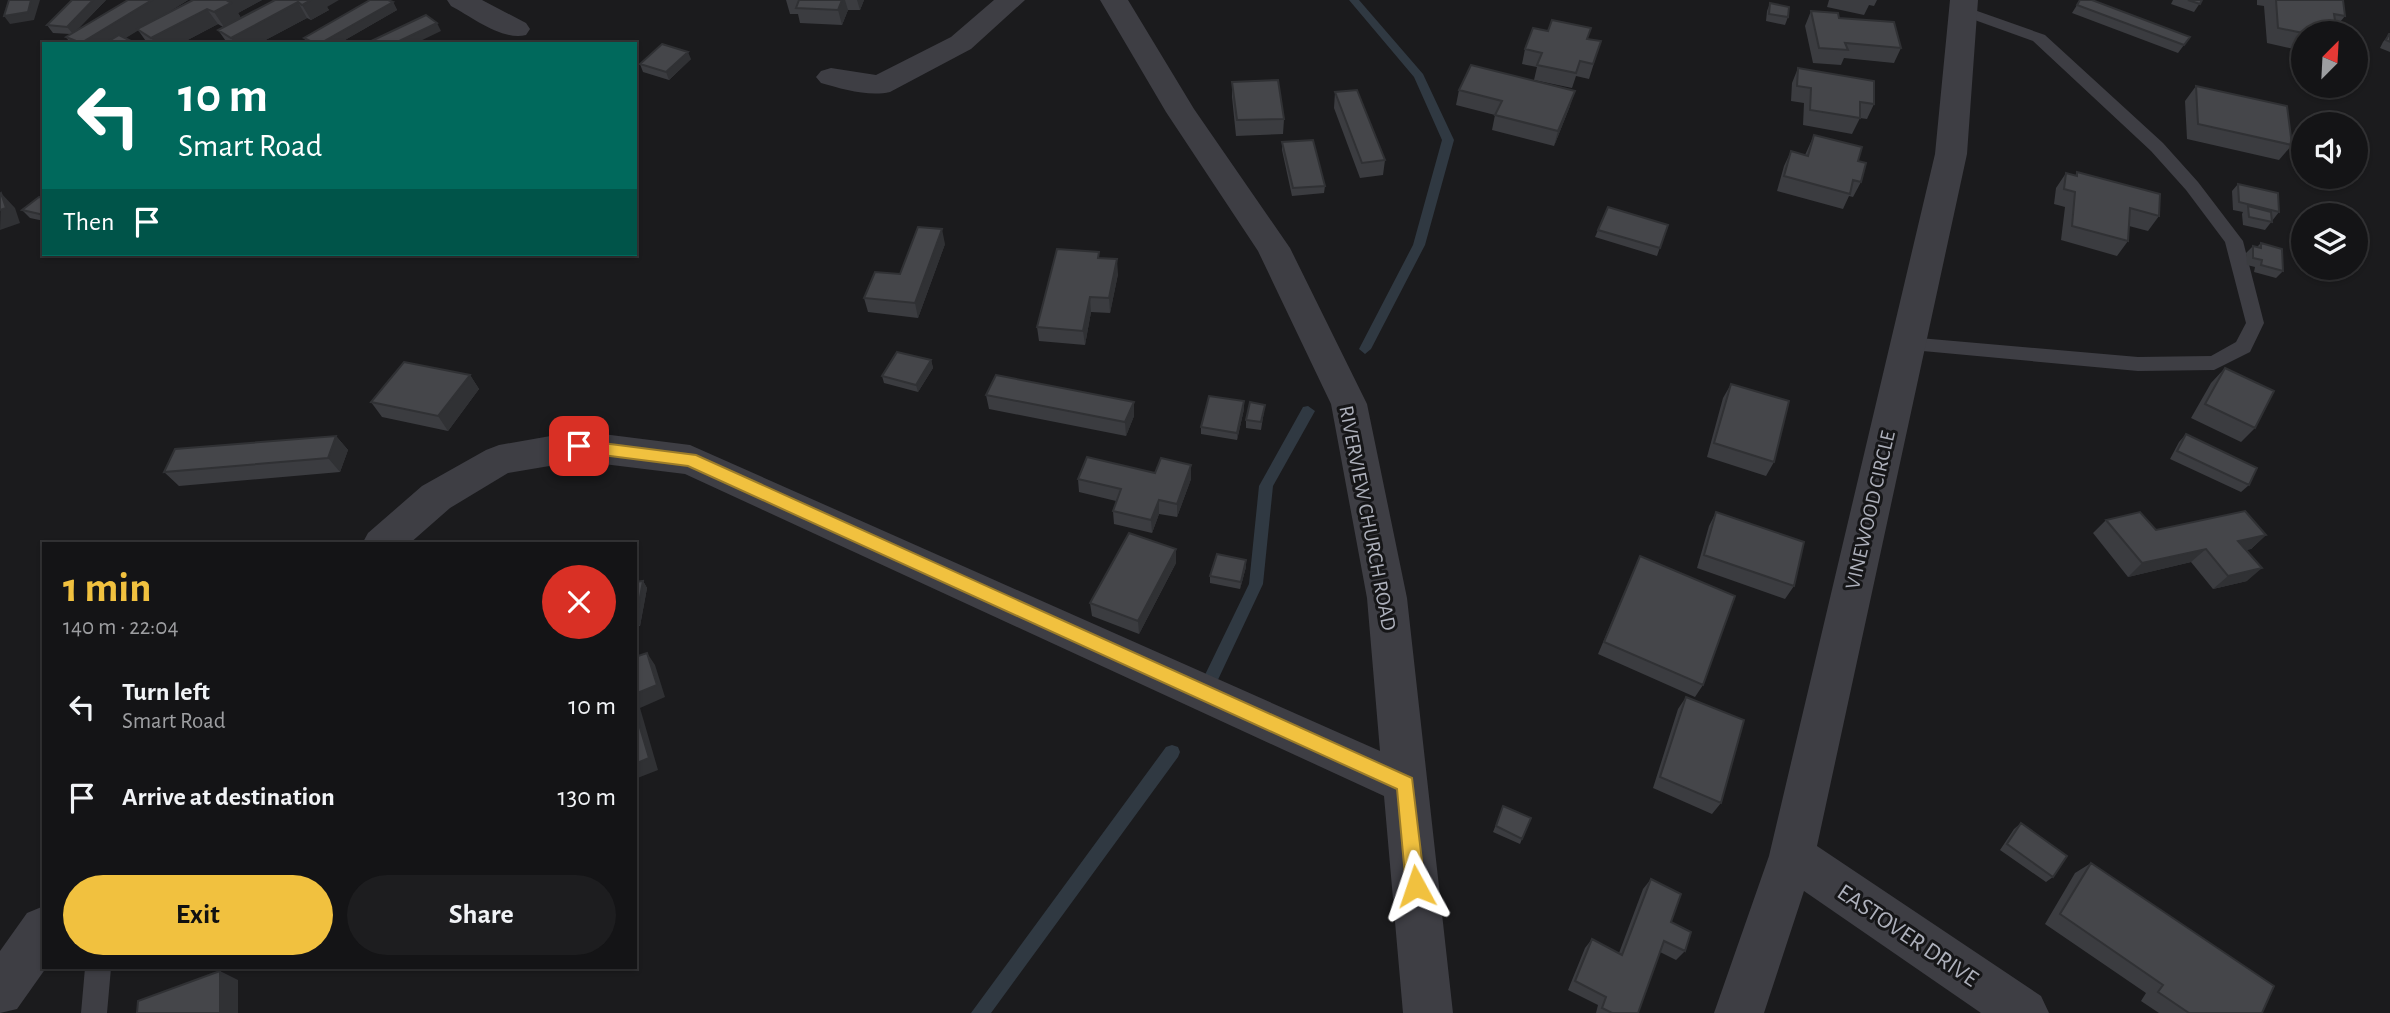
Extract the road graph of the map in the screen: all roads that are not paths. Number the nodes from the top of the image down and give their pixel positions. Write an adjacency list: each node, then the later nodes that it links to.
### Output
1 (461, 0): 5 (street)
2 (1011, 0): 6 (street)
3 (1114, 0): 9 (street, RIVERVIEW CHURCH ROAD)
4 (1964, 5): 7 (street, VINEWOOD CIRCLE); 7 (lane)
5 (516, 29)
6 (831, 77)
7 (1908, 344): 10 (street, VINEWOOD CIRCLE)
8 (384, 542): 9 (street)
9 (1406, 784): 15 (street, RIVERVIEW CHURCH ROAD)
10 (1792, 856): 16 (street, VINEWOOD CIRCLE); 17 (street, EASTOVER DRIVE)
11 (42, 933): 13 (street)
12 (98, 969): 14 (lane)
13 (0, 992)
14 (94, 1013)
15 (1428, 1013)
16 (1739, 1013)
17 (2024, 1013)

